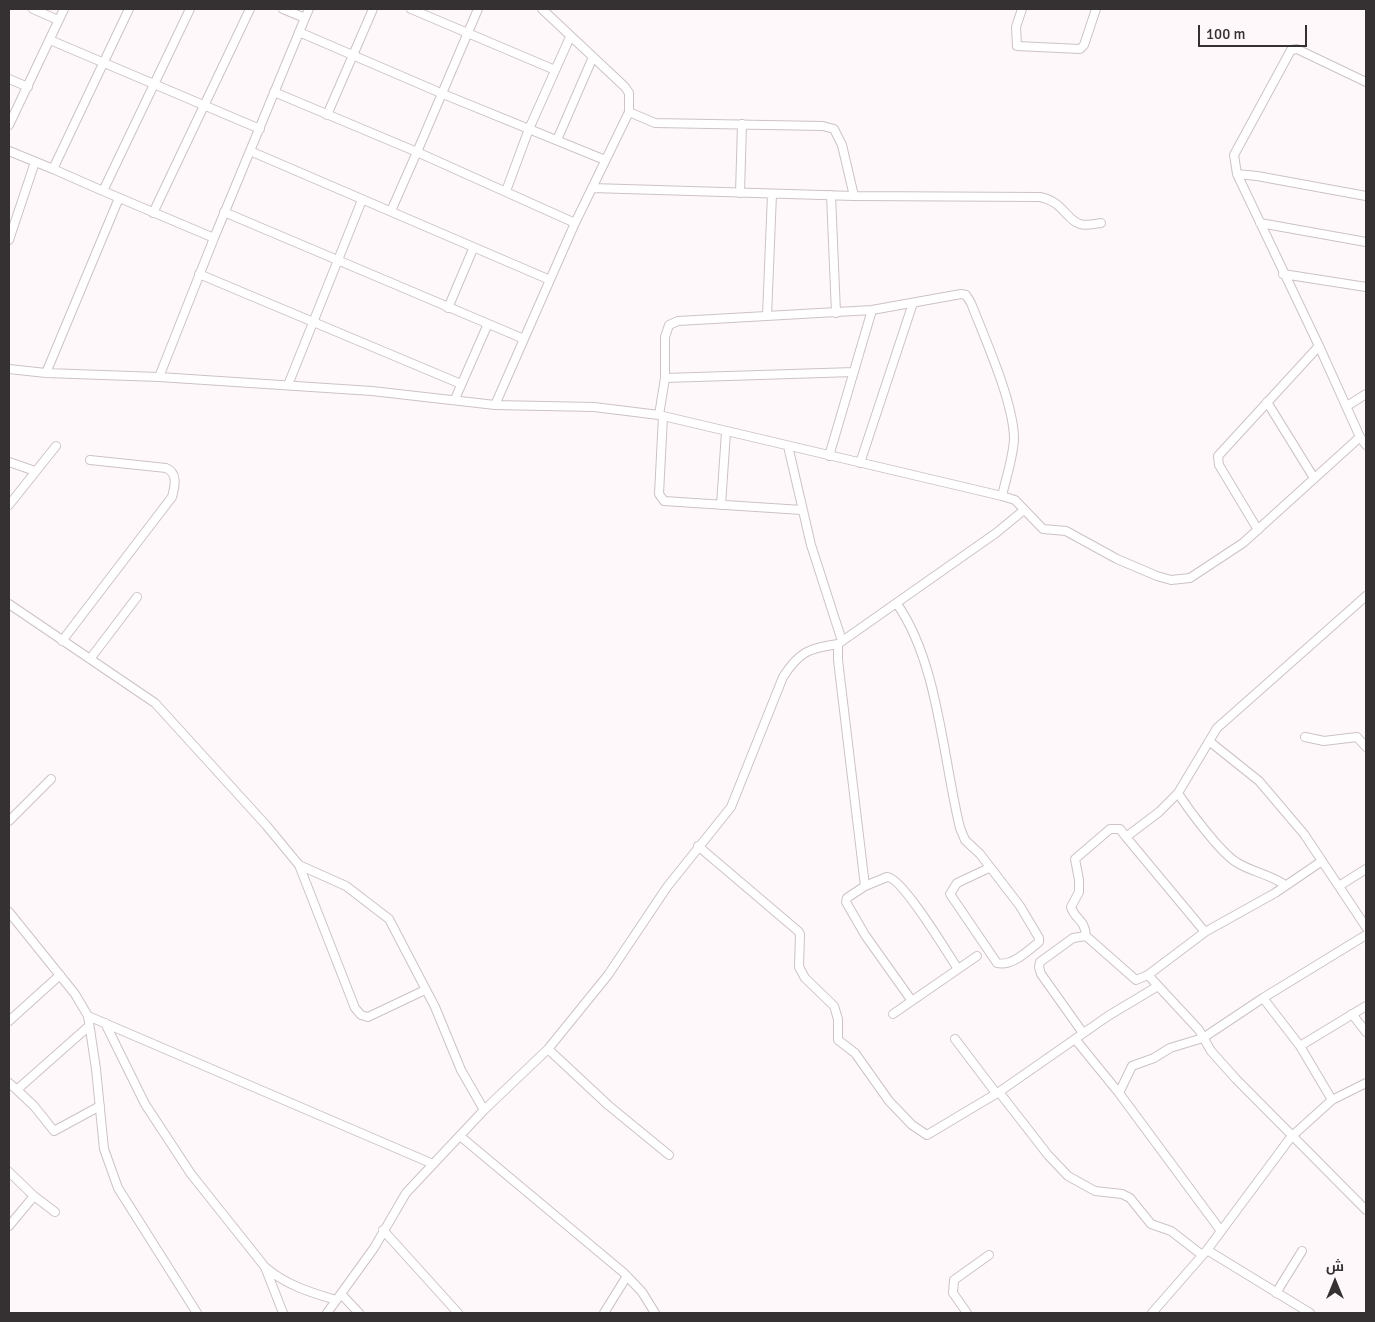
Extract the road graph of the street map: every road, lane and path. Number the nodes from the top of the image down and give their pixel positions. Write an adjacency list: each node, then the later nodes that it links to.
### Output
1 (33, 9): 16 (street)
2 (64, 9): 16 (street)
3 (129, 9): 23 (street)
4 (190, 9): 27 (street)
5 (250, 9): 31 (street)
6 (283, 9): 15 (street)
7 (309, 9): 15 (street)
8 (373, 9): 21 (street)
9 (411, 9): 14 (street)
10 (478, 9): 18 (street)
11 (542, 9): 19 (street)
12 (1022, 9): 13 (street)
13 (1096, 9)
14 (426, 12): 18 (street)
15 (305, 18): 17 (street)
16 (58, 20): 20 (street)
17 (300, 32): 21 (street); 29 (street)
18 (468, 33): 24 (street); 30 (street)
19 (570, 37): 22 (street); 24 (street)
20 (50, 40): 23 (street); 28 (street)
21 (353, 56): 30 (street); 33 (street)
22 (593, 57): 32 (street); 38 (street)
23 (103, 63): 27 (street); 44 (street)
24 (555, 70): 37 (street)
25 (9, 79): 28 (street)
26 (1366, 82): 45 (street)
27 (154, 84): 31 (street); 47 (street)
28 (28, 87): 35 (street)
29 (274, 92): 33 (street); 36 (street)
30 (443, 94): 37 (street); 41 (street)
31 (203, 105): 36 (street); 58 (street)
32 (629, 112): 34 (street); 42 (street)
33 (327, 115): 41 (street)
34 (742, 124): 49 (street); 52 (street)
35 (9, 125)
36 (260, 129): 40 (street)
37 (530, 129): 38 (street); 48 (street)
38 (557, 140): 42 (street)
39 (9, 151): 43 (street)
40 (250, 151): 55 (street); 56 (street)
41 (417, 152): 48 (street); 57 (street)
42 (605, 160): 46 (street)
43 (34, 162): 44 (street); 63 (street)
44 (53, 170): 47 (street)
45 (1237, 174): 53 (street); 61 (street)
46 (592, 188): 49 (street); 59 (street)
47 (103, 191): 54 (street)
48 (506, 191): 59 (street)
49 (740, 193): 50 (street)
50 (772, 194): 51 (street); 75 (street)
51 (832, 195): 52 (street); 74 (street)
52 (854, 196): 60 (street)
53 (1366, 196)
54 (119, 198): 58 (street); 82 (street)
55 (362, 200): 57 (street); 66 (street)
56 (224, 212): 62 (street); 66 (street)
57 (391, 212): 65 (street)
58 (153, 213): 62 (street)
59 (575, 222): 69 (street)
60 (1101, 223)
61 (1260, 223): 64 (street); 68 (street)
62 (214, 238): 67 (street)
63 (9, 240)
64 (1366, 242)
65 (473, 249): 69 (street); 72 (street)
66 (339, 261): 72 (street); 76 (street)
67 (199, 274): 76 (street); 83 (street)
68 (1283, 274): 70 (street); 79 (street)
69 (550, 280): 78 (street)
70 (1366, 287)
71 (913, 303): 73 (street); 101 (street); 104 (street)
72 (448, 308): 77 (street)
73 (872, 310): 74 (street); 81 (street)
74 (836, 314): 75 (street)
75 (767, 316): 84 (street)
76 (314, 321): 85 (street); 86 (street)
77 (487, 326): 78 (street); 85 (street)
78 (524, 339): 90 (street)
79 (1319, 346): 89 (street); 91 (street)
80 (9, 369): 82 (street)
81 (854, 372): 84 (street); 98 (street)
82 (46, 373): 83 (street)
83 (159, 377): 86 (street)
84 (665, 378): 92 (street)
85 (462, 384): 88 (street)
86 (288, 385): 88 (street)
87 (1366, 394): 91 (street)
88 (456, 399): 90 (street)
89 (1266, 402): 103 (street); 109 (street)
90 (495, 405): 92 (street)
91 (1347, 406): 94 (street)
92 (661, 416): 93 (street); 106 (street)
93 (726, 432): 97 (street); 106 (street)
94 (1360, 437): 95 (street); 103 (street)
95 (1366, 445)
96 (56, 446): 102 (street)
97 (788, 446): 98 (street); 107 (street)
98 (829, 456): 101 (street)
99 (90, 460): 114 (street)
100 (9, 462): 102 (street)
101 (860, 463): 104 (street)
102 (35, 471): 105 (street)
103 (1314, 478): 109 (street)
104 (1002, 496): 108 (street)
105 (9, 505)
106 (721, 505): 107 (street)
107 (802, 510): 115 (street)
108 (1024, 510): 109 (street); 113 (street)
109 (1258, 530)
110 (1366, 596): 118 (street)
111 (137, 597): 116 (street)
112 (9, 604): 114 (street)
113 (897, 604): 115 (street); 127 (street)
114 (62, 640): 116 (street)
115 (840, 642): 124 (street); 130 (street)
116 (90, 660): 126 (street)
117 (1305, 737): 119 (street)
118 (1209, 741): 121 (street); 125 (street)
119 (1366, 748)
120 (51, 779): 122 (street)
121 (1178, 793): 123 (street); 129 (street)
122 (9, 821)
123 (1126, 837): 134 (street); 136 (street)
124 (698, 846): 158 (street); 162 (street)
125 (1322, 861): 129 (street); 131 (street)
126 (299, 865): 142 (street); 142 (street)
127 (988, 868): 127 (street)
128 (1366, 869): 131 (street)
129 (1285, 885): 134 (street)
130 (865, 886): 138 (street); 144 (street)
131 (1339, 886): 133 (street)
132 (9, 912): 139 (street)
133 (1366, 927)
134 (1205, 932): 140 (street)
135 (1366, 935): 143 (street)
136 (1086, 936): 140 (street); 153 (street)
137 (977, 956): 138 (street)
138 (958, 969): 144 (street)
139 (60, 975): 148 (street); 149 (street)
140 (1148, 975): 141 (street)
141 (1158, 986): 153 (street); 154 (street)
142 (425, 990): 166 (street)
143 (1263, 998): 154 (street); 157 (street)
144 (912, 1001): 146 (street)
145 (1366, 1006): 147 (street)
146 (893, 1014)
147 (1352, 1014): 152 (street); 157 (street)
148 (88, 1016): 150 (street); 151 (street)
149 (9, 1021)
150 (106, 1023): 170 (street); 181 (street)
151 (89, 1026): 161 (street); 165 (street)
152 (1366, 1032)
153 (1084, 1033): 156 (street)
154 (1203, 1038): 163 (street); 168 (street)
155 (955, 1039): 162 (street)
156 (1075, 1039): 162 (street); 163 (street)
157 (1300, 1046): 164 (street)
158 (548, 1049): 166 (street); 169 (street)
159 (1366, 1082): 164 (street)
160 (9, 1083): 161 (street)
161 (16, 1089): 165 (street)
162 (997, 1092): 178 (street)
163 (1119, 1093): 177 (street)
164 (1332, 1100): 168 (street)
165 (100, 1106): 186 (street)
166 (484, 1110): 167 (street)
167 (460, 1136): 170 (street); 182 (street)
168 (1291, 1137): 173 (street); 177 (street)
169 (669, 1155)
170 (433, 1164): 176 (street)
171 (9, 1172): 172 (street)
172 (34, 1196): 174 (street); 175 (street)
173 (1366, 1210)
174 (55, 1212)
175 (9, 1226)
176 (383, 1230): 184 (street); 190 (street)
177 (1221, 1231): 178 (street)
178 (1204, 1252): 183 (street); 194 (street)
179 (1302, 1252): 183 (street)
180 (989, 1255): 193 (street)
181 (265, 1267): 185 (street); 187 (street)
182 (627, 1276): 191 (street); 192 (street)
183 (1276, 1293): 195 (street)
184 (341, 1294): 185 (street); 189 (street)
185 (336, 1300): 188 (street)
186 (197, 1313)
187 (283, 1313)
188 (327, 1313)
189 (359, 1313)
190 (458, 1313)
191 (604, 1313)
192 (655, 1313)
193 (967, 1313)
194 (1152, 1313)
195 (1310, 1313)

